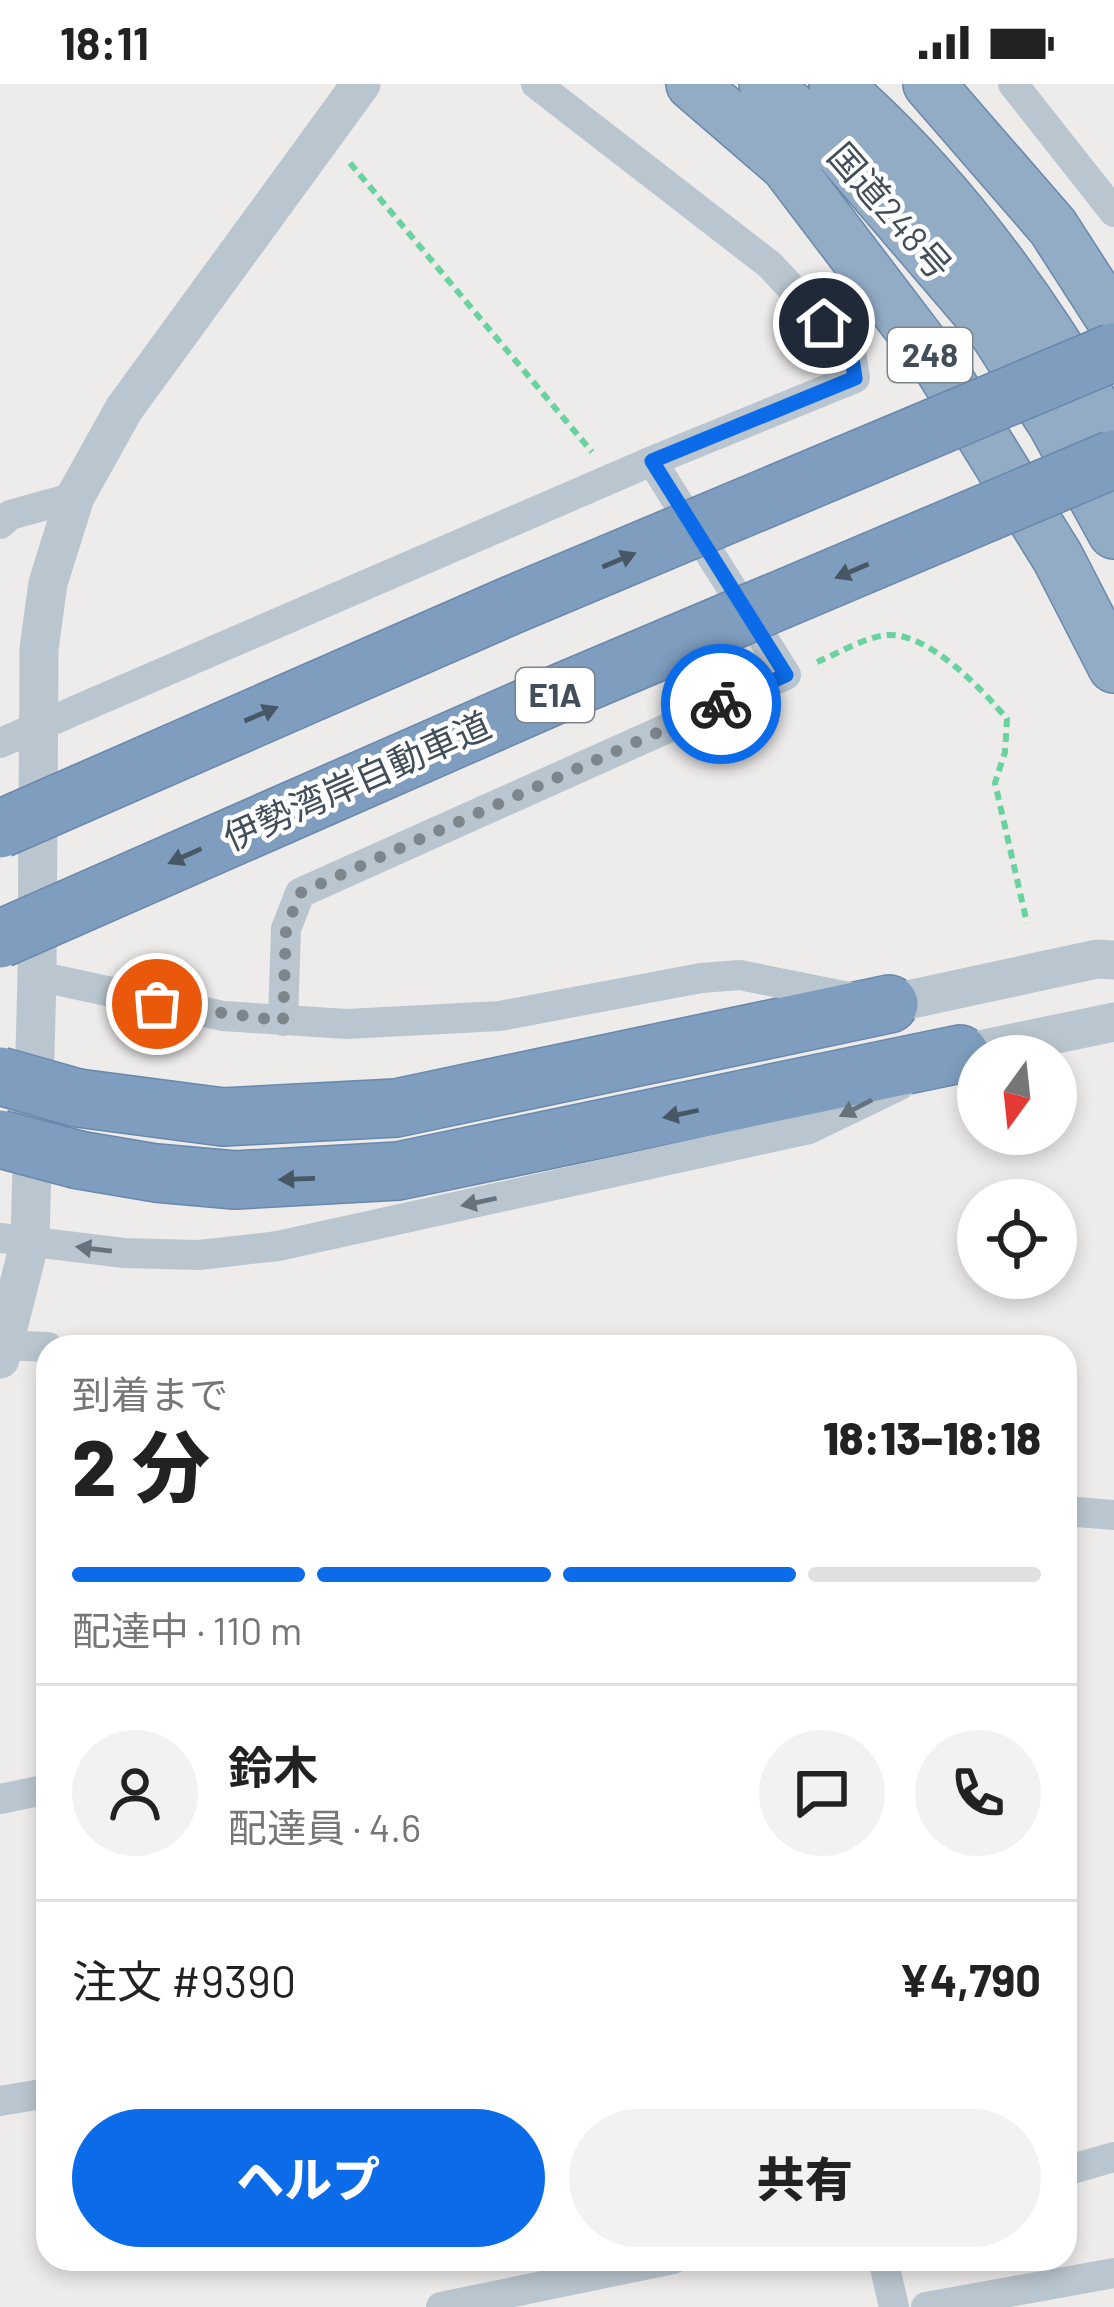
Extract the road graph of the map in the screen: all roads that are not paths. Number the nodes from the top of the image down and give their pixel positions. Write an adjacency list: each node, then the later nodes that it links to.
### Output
1 (361, 84): 15 (street)
2 (536, 84): 13 (street)
3 (692, 84): 19 (highway, 248)
4 (765, 84): 17 (highway, 国道248号 / 248)
5 (835, 84): 11 (highway, 国道248号)
6 (929, 84): 9 (highway)
7 (1012, 84): 8 (street)
8 (1114, 212)
9 (1114, 322)
10 (1114, 352): 22 (highway, one-way to 10, bridge)
11 (1114, 441)
12 (1114, 459): 18 (highway, 伊勢湾岸自動車道 / E1A, bridge)
13 (652, 461): 20 (street); 26 (street)
14 (1114, 476): 18 (highway, bridge)
15 (75, 497): 16 (street); 20 (street)
16 (0, 524)
17 (1114, 533)
18 (917, 544): 23 (highway, 伊勢湾岸自動車道 / E1A, one-way to 23, bridge)
19 (1114, 667)
20 (38, 725): 21 (street); 23 (street)
21 (0, 743)
22 (0, 829)
23 (19, 957): 26 (street); 33 (street)
24 (1114, 960): 25 (street)
25 (889, 1004): 26 (street); 31 (highway, bridge)
26 (283, 1021)
27 (1114, 1022): 28 (street)
28 (1051, 1035)
29 (957, 1055): 33 (street, one-way to 33)
30 (957, 1055): 32 (highway, one-way to 32, bridge)
31 (0, 1076)
32 (0, 1138)
33 (15, 1239): 35 (street)
34 (36, 1348): 35 (street)
35 (1, 1350)
36 (1077, 1512): 37 (street)
37 (1114, 1515)
38 (36, 1791): 39 (street)
39 (0, 1798)
40 (36, 2095): 41 (street)
41 (0, 2101)
42 (1114, 2157): 43 (street)
43 (1077, 2168)
44 (616, 2271): 47 (street)
45 (886, 2271): 48 (street)
46 (1114, 2273): 49 (street)
47 (441, 2307)
48 (894, 2307)
49 (926, 2307)

